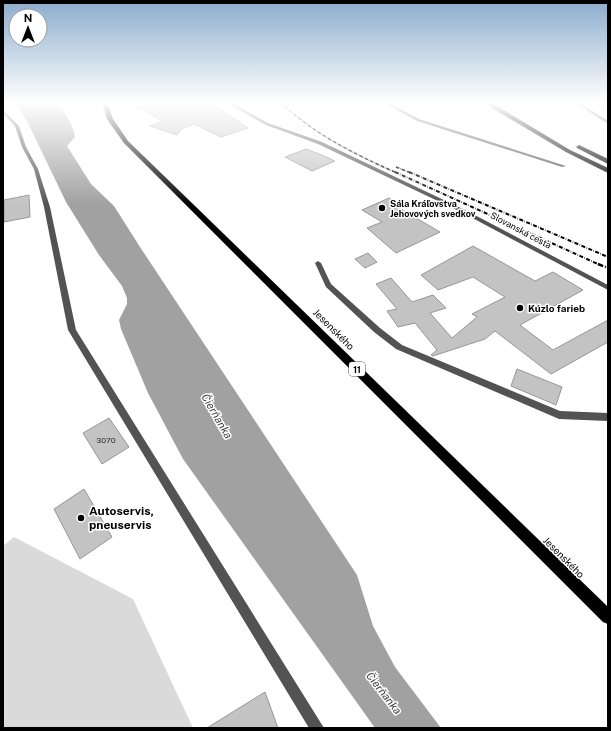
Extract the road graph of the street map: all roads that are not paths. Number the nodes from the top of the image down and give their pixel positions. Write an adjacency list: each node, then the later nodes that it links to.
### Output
1 (20, 136): 14 (street)
2 (122, 136): 13 (main road, Jesenského / 11)
3 (301, 136): 11 (street, Slovanská cesta)
4 (469, 136): 8 (street)
5 (543, 136): 9 (highway)
6 (571, 142): 7 (highway)
7 (608, 162)
8 (564, 166)
9 (608, 172)
10 (318, 264): 12 (street)
11 (608, 288)
12 (608, 417)
13 (608, 617)
14 (317, 728)

